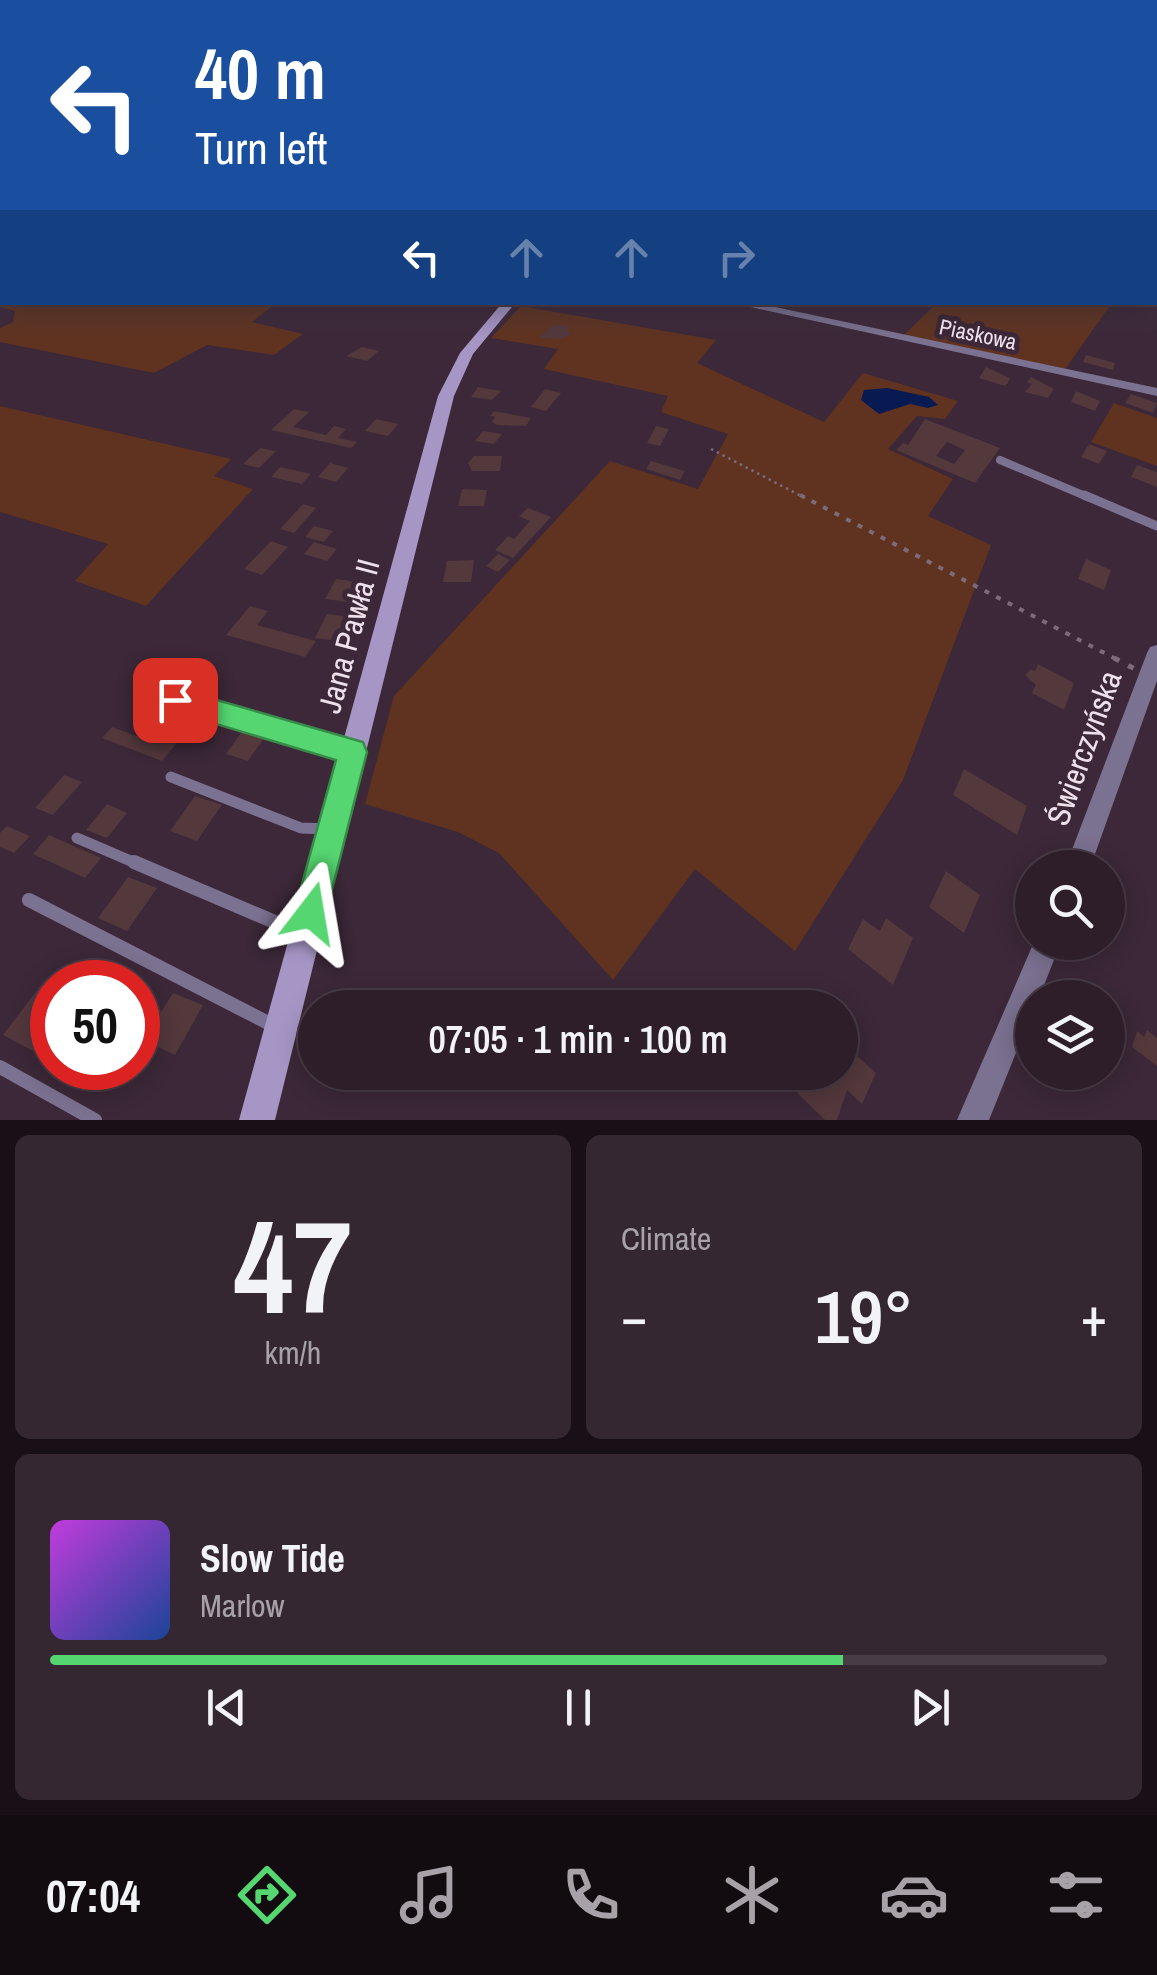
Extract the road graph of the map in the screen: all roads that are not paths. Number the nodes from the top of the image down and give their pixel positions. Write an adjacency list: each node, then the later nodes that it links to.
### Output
1 (507, 305): 8 (main road, Jana Pawła II)
2 (747, 305): 3 (street, Piaskowa)
3 (1157, 392)
4 (1000, 460): 5 (lane)
5 (1157, 526)
6 (1157, 653): 12 (street, Świerczyńska)
7 (175, 700): 8 (lane)
8 (352, 752): 10 (main road, Jana Pawła II)
9 (171, 777): 10 (lane)
10 (332, 829): 14 (main road, Jana Pawła II)
11 (77, 838): 14 (lane)
12 (1084, 850)
13 (29, 900): 16 (lane)
14 (305, 936): 16 (main road, Jana Pawła II)
15 (1041, 960): 20 (street)
16 (280, 1030): 19 (main road, Jana Pawła II)
17 (0, 1067): 18 (lane)
18 (95, 1120)
19 (257, 1120)
20 (974, 1120)

